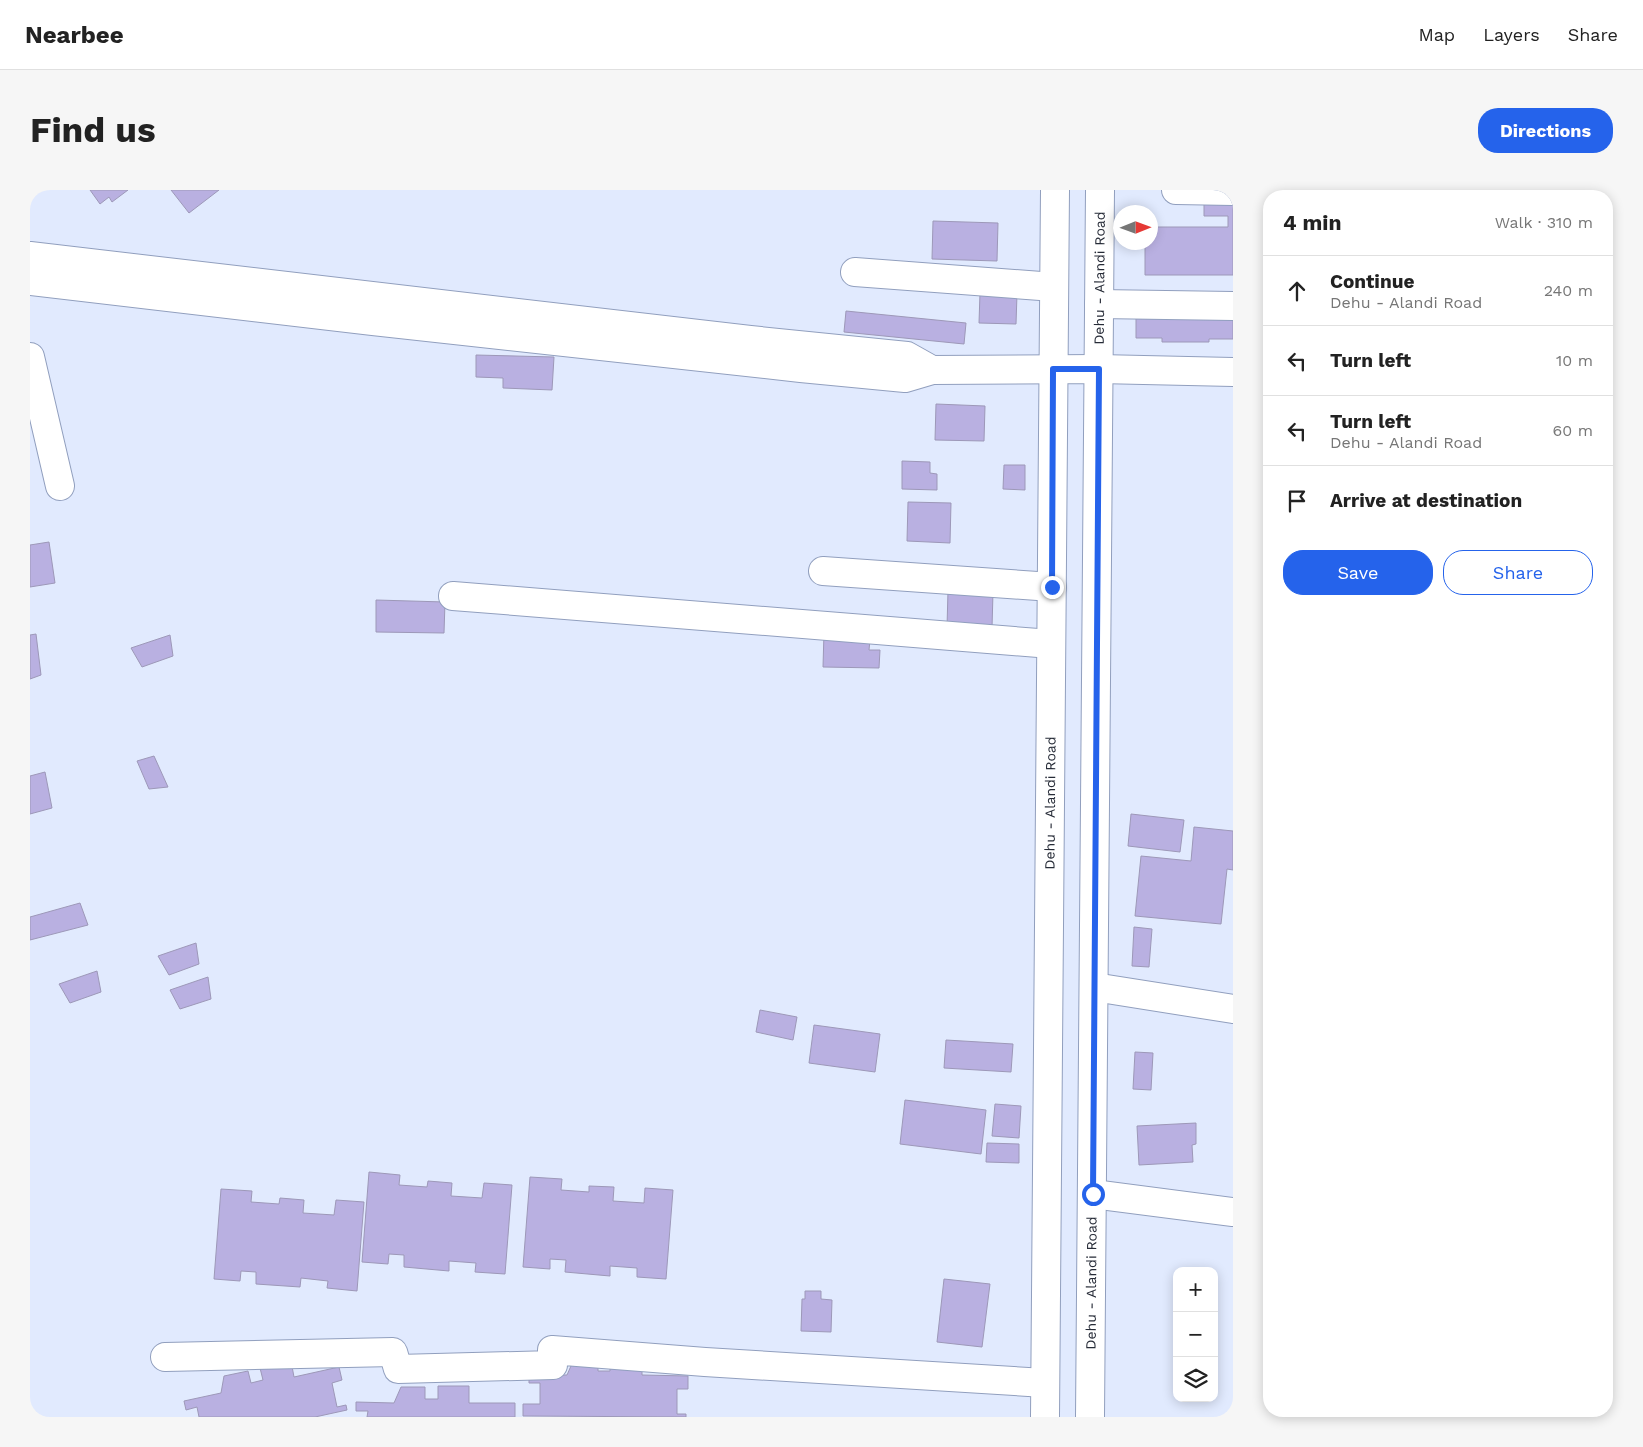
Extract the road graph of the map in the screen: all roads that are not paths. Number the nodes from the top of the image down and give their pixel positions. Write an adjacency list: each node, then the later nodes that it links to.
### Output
1 (1055, 190): 8 (street, Dehu - Alandi Road)
2 (1100, 190): 9 (street, Dehu - Alandi Road)
3 (1176, 190): 4 (street)
4 (1233, 191)
5 (30, 256): 11 (street)
6 (855, 272): 8 (street)
7 (30, 281): 11 (street)
8 (1054, 287): 13 (street, Dehu - Alandi Road)
9 (1099, 304): 10 (street); 14 (street, Dehu - Alandi Road)
10 (1233, 306)
11 (766, 353): 13 (street)
12 (30, 357): 16 (street)
13 (1053, 369): 14 (street); 18 (street, Dehu - Alandi Road)
14 (1099, 369): 15 (street); 21 (street, Dehu - Alandi Road)
15 (1233, 372)
16 (60, 486)
17 (823, 572): 18 (street)
18 (1052, 587): 20 (street, Dehu - Alandi Road)
19 (453, 596): 20 (street)
20 (1052, 644): 26 (street, Dehu - Alandi Road)
21 (1094, 987): 22 (street); 23 (street, Dehu - Alandi Road)
22 (1233, 1009)
23 (1093, 1194): 24 (street); 28 (street, Dehu - Alandi Road)
24 (1233, 1212)
25 (165, 1357): 26 (street)
26 (1045, 1383): 27 (street, Dehu - Alandi Road)
27 (1045, 1417)
28 (1090, 1417)

